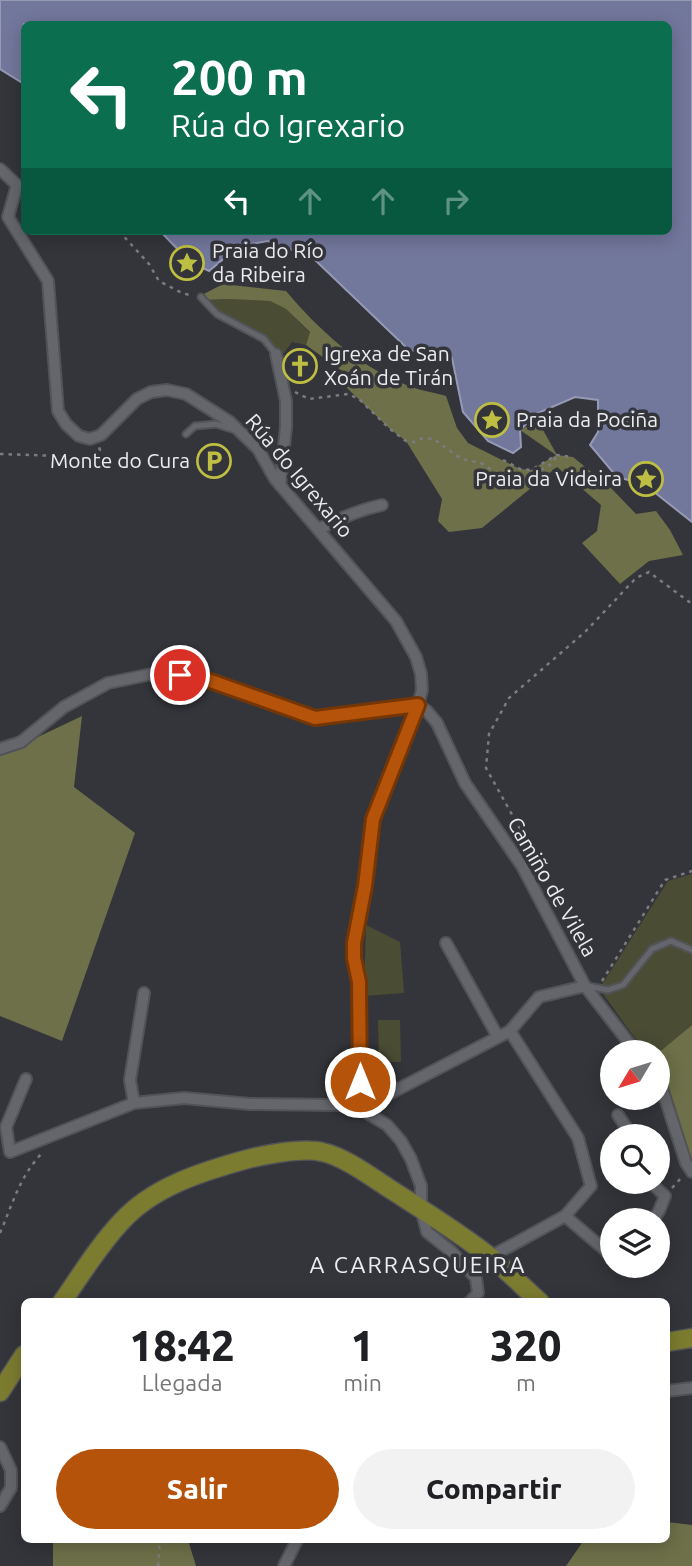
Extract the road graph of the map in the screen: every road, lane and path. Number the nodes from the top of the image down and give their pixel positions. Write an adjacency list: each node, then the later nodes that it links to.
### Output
1 (0, 169): 2 (street)
2 (21, 186): 11 (street)
3 (123, 235): 4 (path)
4 (201, 297): 5 (lane)
5 (276, 354): 6 (street)
6 (283, 385): 8 (path); 16 (street)
7 (306, 390): 8 (path)
8 (303, 396): 13 (path)
9 (241, 432): 10 (lane); 11 (street, Rúa do Igrexario); 16 (street, Rúa do Igrexario)
10 (186, 434)
11 (96, 437): 12 (path)
12 (0, 454)
13 (557, 455): 14 (path); 15 (path)
14 (573, 457)
15 (503, 460)
16 (280, 485): 18 (street, Rúa do Igrexario)
17 (382, 505): 18 (street)
18 (318, 529): 20 (street, Rúa do Igrexario)
19 (692, 604): 22 (path)
20 (418, 705): 21 (street); 22 (street, Camiño de Vilela); 33 (street, Rúa do Igrexario)
21 (0, 749)
22 (522, 866): 26 (street, Camiño de Vilela)
23 (692, 872): 26 (path)
24 (446, 943): 29 (street)
25 (692, 950): 26 (lane)
26 (585, 986): 28 (street); 30 (street, Camiño de Vilela)
27 (144, 993): 32 (street)
28 (510, 1031): 29 (street); 42 (street)
29 (498, 1037): 33 (street)
30 (627, 1040)
31 (26, 1079): 37 (street)
32 (134, 1102): 33 (street); 37 (street)
33 (359, 1109): 41 (street)
34 (669, 1110): 38 (street)
35 (618, 1115): 36 (street)
36 (624, 1124)
37 (60, 1132): 43 (path)
38 (691, 1170): 39 (path)
39 (665, 1196): 40 (street)
40 (660, 1208)
41 (421, 1209): 45 (main road); 46 (main road); 47 (street)
42 (565, 1216): 44 (street); 45 (street)
43 (0, 1233)
44 (600, 1246)
45 (491, 1257): 48 (main road)
46 (65, 1298)
47 (474, 1298)
48 (536, 1298)
49 (692, 1338): 50 (main road)
50 (670, 1342)
51 (21, 1360): 54 (main road)
52 (692, 1388): 53 (street)
53 (670, 1391)
54 (0, 1392)
55 (0, 1447): 57 (street)
56 (21, 1485): 57 (street)
57 (11, 1488): 58 (street)
58 (0, 1506)
59 (160, 1543): 61 (path)
60 (296, 1543): 62 (street)
61 (158, 1566)
62 (284, 1566)

